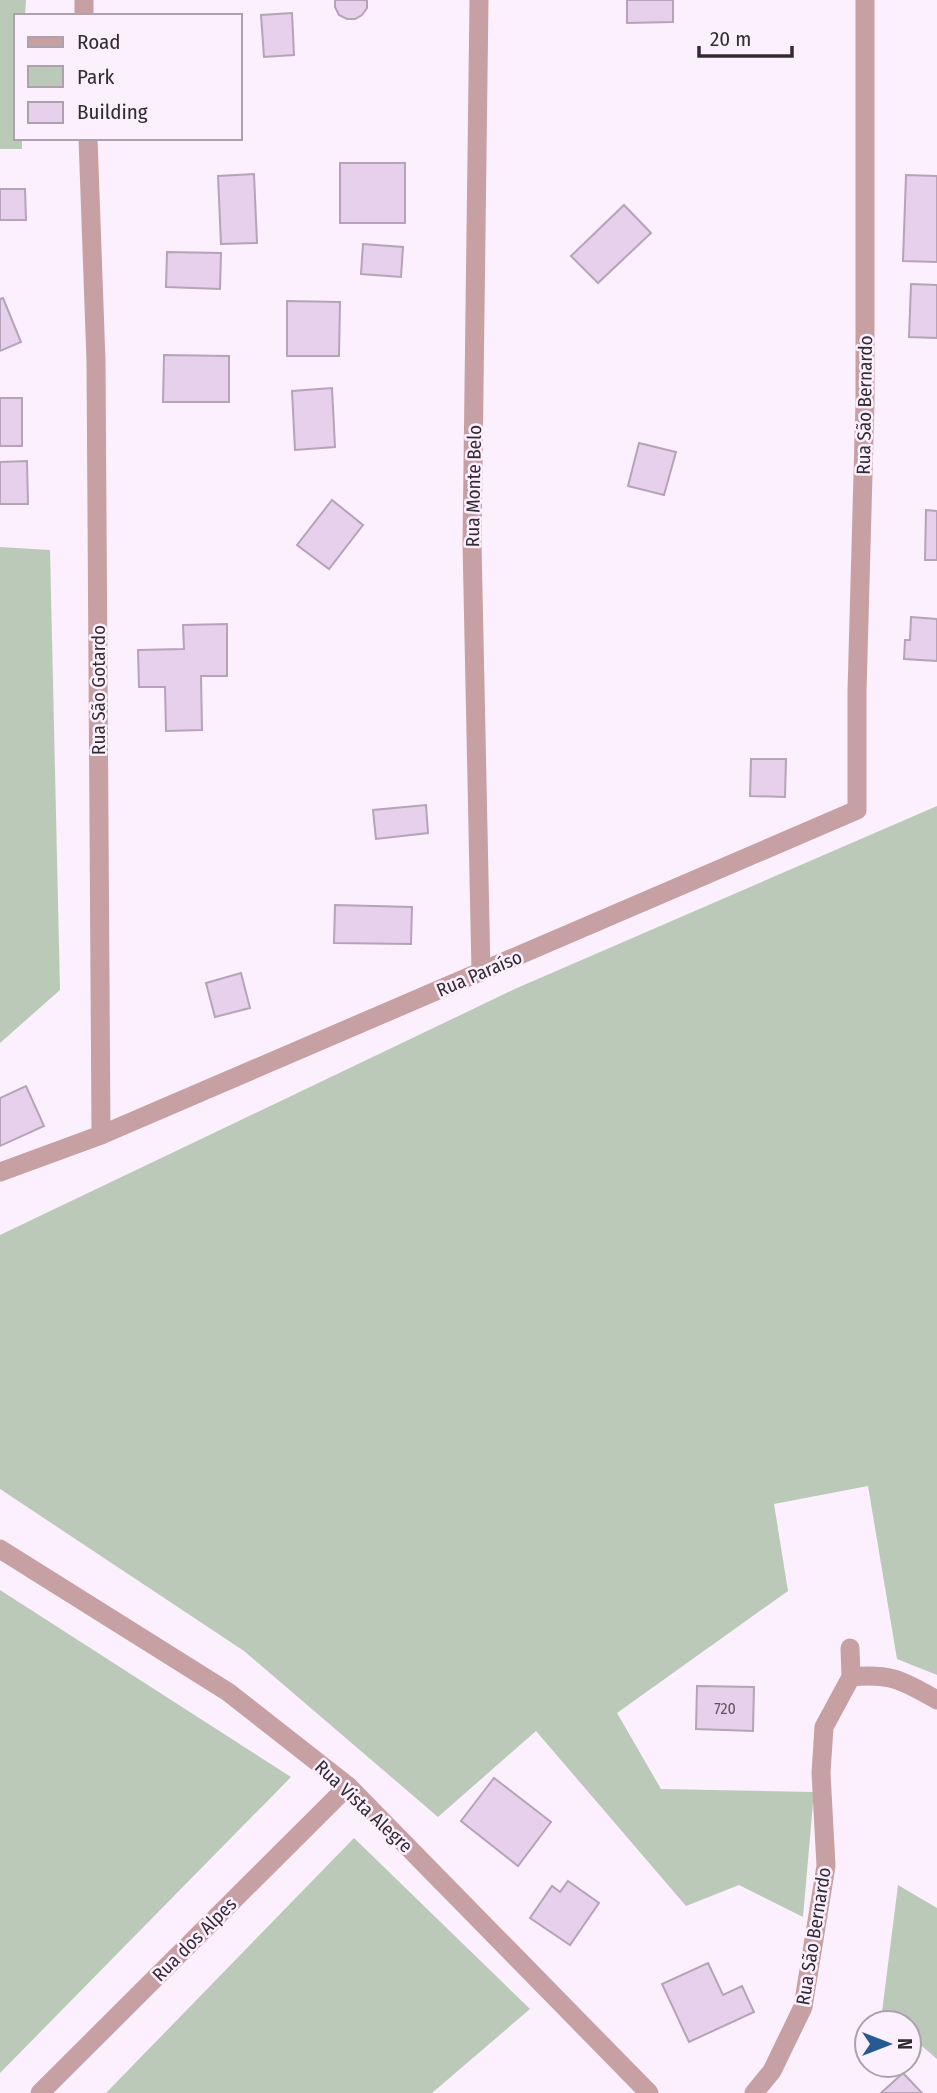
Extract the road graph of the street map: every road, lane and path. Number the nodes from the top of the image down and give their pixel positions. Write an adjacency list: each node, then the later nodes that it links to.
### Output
1 (479, 0): 5 (street, Rua Monte Belo)
2 (865, 0): 4 (street, Rua São Bernardo)
3 (88, 140): 6 (street, Rua São Gotardo)
4 (857, 810): 5 (street, Rua Paraíso)
5 (481, 972): 6 (street, Rua Paraíso)
6 (101, 1135): 7 (street)
7 (0, 1172)
8 (0, 1549): 12 (street, Rua Vista Alegre)
9 (850, 1648): 10 (street)
10 (851, 1677): 11 (street); 15 (street, Rua São Bernardo)
11 (937, 1700)
12 (348, 1786): 13 (street, Rua dos Alpes); 14 (street, Rua Vista Alegre)
13 (40, 2093)
14 (649, 2093)
15 (754, 2093)

